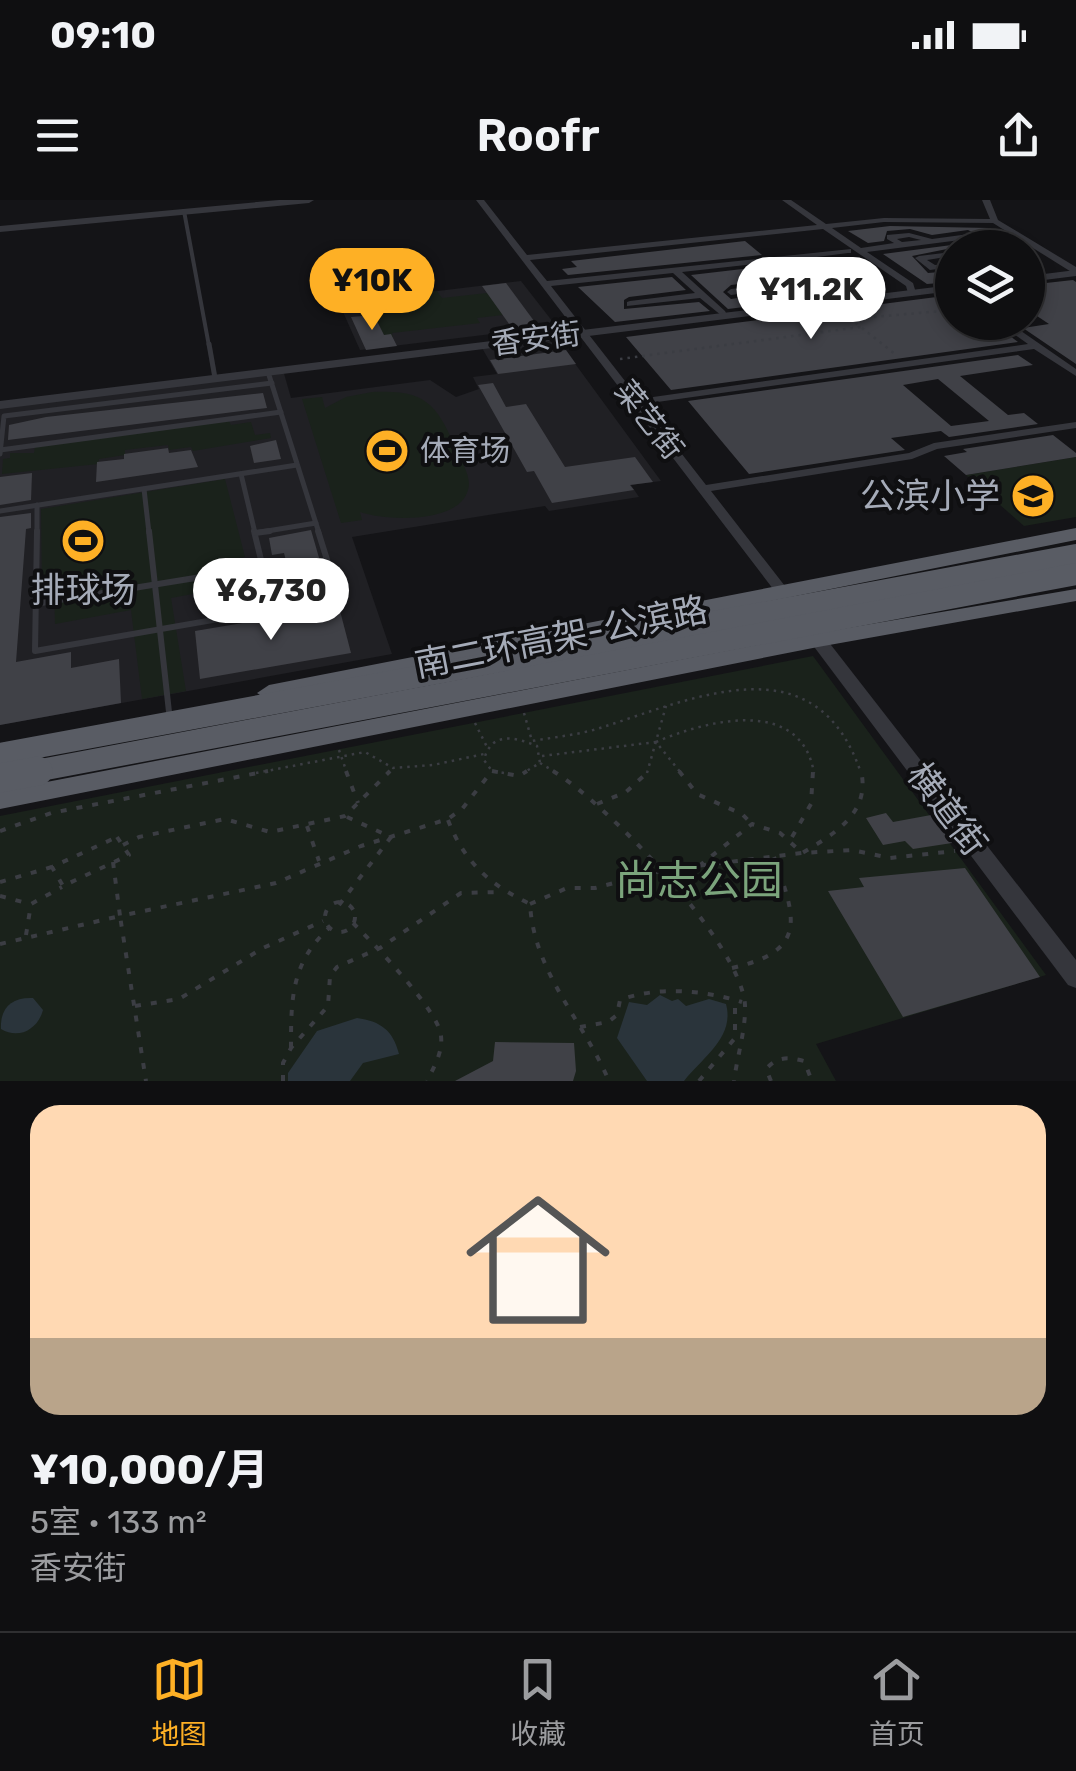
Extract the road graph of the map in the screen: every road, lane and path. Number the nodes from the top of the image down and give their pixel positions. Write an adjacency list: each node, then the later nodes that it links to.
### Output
1 (308, 200): 5 (street)
2 (480, 200): 17 (street, 菜艺街)
3 (786, 200): 7 (street)
4 (986, 200): 6 (street)
5 (184, 212): 8 (street); 40 (lane)
6 (995, 221): 7 (street); 21 (street)
7 (821, 226): 13 (street); 14 (street); 17 (street)
8 (0, 229)
9 (930, 239): 10 (street); 12 (street); 12 (street)
10 (935, 239)
11 (686, 244): 18 (street)
12 (902, 246): 13 (street)
13 (862, 250): 26 (street)
14 (848, 251): 15 (street); 26 (street)
15 (809, 255): 18 (street); 25 (street)
16 (935, 256): 19 (street)
17 (524, 258): 23 (street, 菜艺街)
18 (711, 266): 20 (street)
19 (935, 268)
20 (675, 270): 23 (street); 27 (street)
21 (1076, 272): 22 (street)
22 (1045, 277)
23 (545, 284): 34 (street, 菜艺街)
24 (935, 291): 26 (street, 香安街)
25 (731, 292)
26 (912, 293): 28 (street, 香安街)
27 (702, 295): 29 (street); 31 (street)
28 (852, 300): 32 (path); 34 (street, 香安街)
29 (630, 304)
30 (935, 312): 32 (path)
31 (722, 313)
32 (872, 317): 33 (path)
33 (861, 327): 37 (path); 38 (path)
34 (583, 333): 37 (street, 菜艺街); 41 (street, 香安街)
35 (1027, 340): 36 (street)
36 (1036, 346): 38 (street); 39 (street)
37 (604, 361): 43 (street, 菜艺街)
38 (908, 364): 43 (street)
39 (1076, 373)
40 (215, 378): 41 (street, 香安街); 42 (street, 香安街)
41 (270, 378): 42 (lane); 45 (lane)
42 (132, 395): 44 (street, 香安街); 47 (lane)
43 (636, 402): 51 (street, 菜艺街)
44 (0, 405)
45 (281, 412): 47 (lane); 48 (lane)
46 (1076, 424): 51 (street)
47 (0, 452)
48 (298, 466): 49 (lane); 54 (lane)
49 (241, 474): 50 (lane); 55 (lane)
50 (144, 489): 52 (lane); 58 (lane)
51 (703, 490): 59 (street, 菜艺街)
52 (37, 505): 53 (lane); 61 (lane)
53 (0, 510)
54 (316, 523): 55 (lane); 62 (lane)
55 (255, 533): 57 (lane)
56 (1076, 555): 59 (highway); 63 (highway, 南二环高架-公滨路, bridge); 75 (highway, 南二环高架-公滨路, bridge)
57 (263, 566): 58 (lane); 62 (lane)
58 (155, 584): 61 (lane); 64 (lane)
59 (784, 594): 65 (street, 菜艺街); 67 (highway)
60 (1076, 594): 63 (highway, bridge); 65 (highway)
61 (36, 604): 64 (lane)
62 (273, 610): 64 (lane)
63 (852, 618): 82 (highway, 南二环高架-公滨路, bridge)
64 (160, 629): 67 (lane)
65 (818, 640): 83 (highway); 117 (street, 横道街)
66 (666, 706): 70 (path); 72 (path); 95 (path)
67 (170, 712): 71 (highway)
68 (523, 712): 70 (path)
69 (474, 721): 74 (path)
70 (532, 741): 74 (path); 78 (path)
71 (0, 742)
72 (656, 742): 78 (path); 85 (path); 89 (path); 92 (path)
73 (338, 748): 77 (path)
74 (487, 748): 76 (path)
75 (0, 754)
76 (484, 754): 80 (path); 81 (path)
77 (341, 756): 80 (path); 84 (path); 90 (path)
78 (542, 756): 79 (path)
79 (540, 763): 81 (path); 85 (path)
80 (393, 768): 84 (path)
81 (492, 771): 87 (path)
82 (0, 780)
83 (0, 800)
84 (358, 803): 86 (path)
85 (596, 804): 101 (path)
86 (345, 816): 88 (path); 91 (path)
87 (448, 819): 91 (path); 104 (path)
88 (307, 824): 93 (path); 98 (path)
89 (752, 824): 92 (path); 99 (path)
90 (0, 832)
91 (391, 837): 98 (path); 107 (path)
92 (791, 838): 95 (path)
93 (123, 846): 97 (path); 100 (path)
94 (957, 850): 95 (path)
95 (802, 853): 96 (path)
96 (774, 856): 99 (path); 116 (path)
97 (113, 862): 103 (path); 109 (path)
98 (320, 863): 109 (path)
99 (699, 866): 101 (path)
100 (52, 867): 102 (path); 103 (path)
101 (664, 870): 108 (path); 116 (path)
102 (0, 882)
103 (63, 886): 106 (path)
104 (504, 892): 108 (path); 115 (path)
105 (0, 896): 106 (path)
106 (31, 904): 113 (path)
107 (338, 904): 110 (path); 111 (path)
108 (530, 904): 121 (path)
109 (120, 916): 113 (path); 120 (path)
110 (323, 922): 112 (path); 120 (path)
111 (353, 924): 112 (path); 115 (path)
112 (329, 928): 122 (path)
113 (26, 935): 114 (path)
114 (0, 944)
115 (380, 948): 122 (path); 125 (path)
116 (730, 968): 119 (path)
117 (1076, 978)
118 (735, 999): 119 (path); 121 (path); 127 (path)
119 (745, 1003): 128 (path)
120 (134, 1006): 123 (path)
121 (579, 1028): 126 (path)
122 (291, 1048): 124 (path)
123 (146, 1081)
124 (283, 1081)
125 (426, 1081)
126 (609, 1081)
127 (699, 1081)
128 (734, 1081)
129 (771, 1081): 130 (path)
130 (812, 1081)

